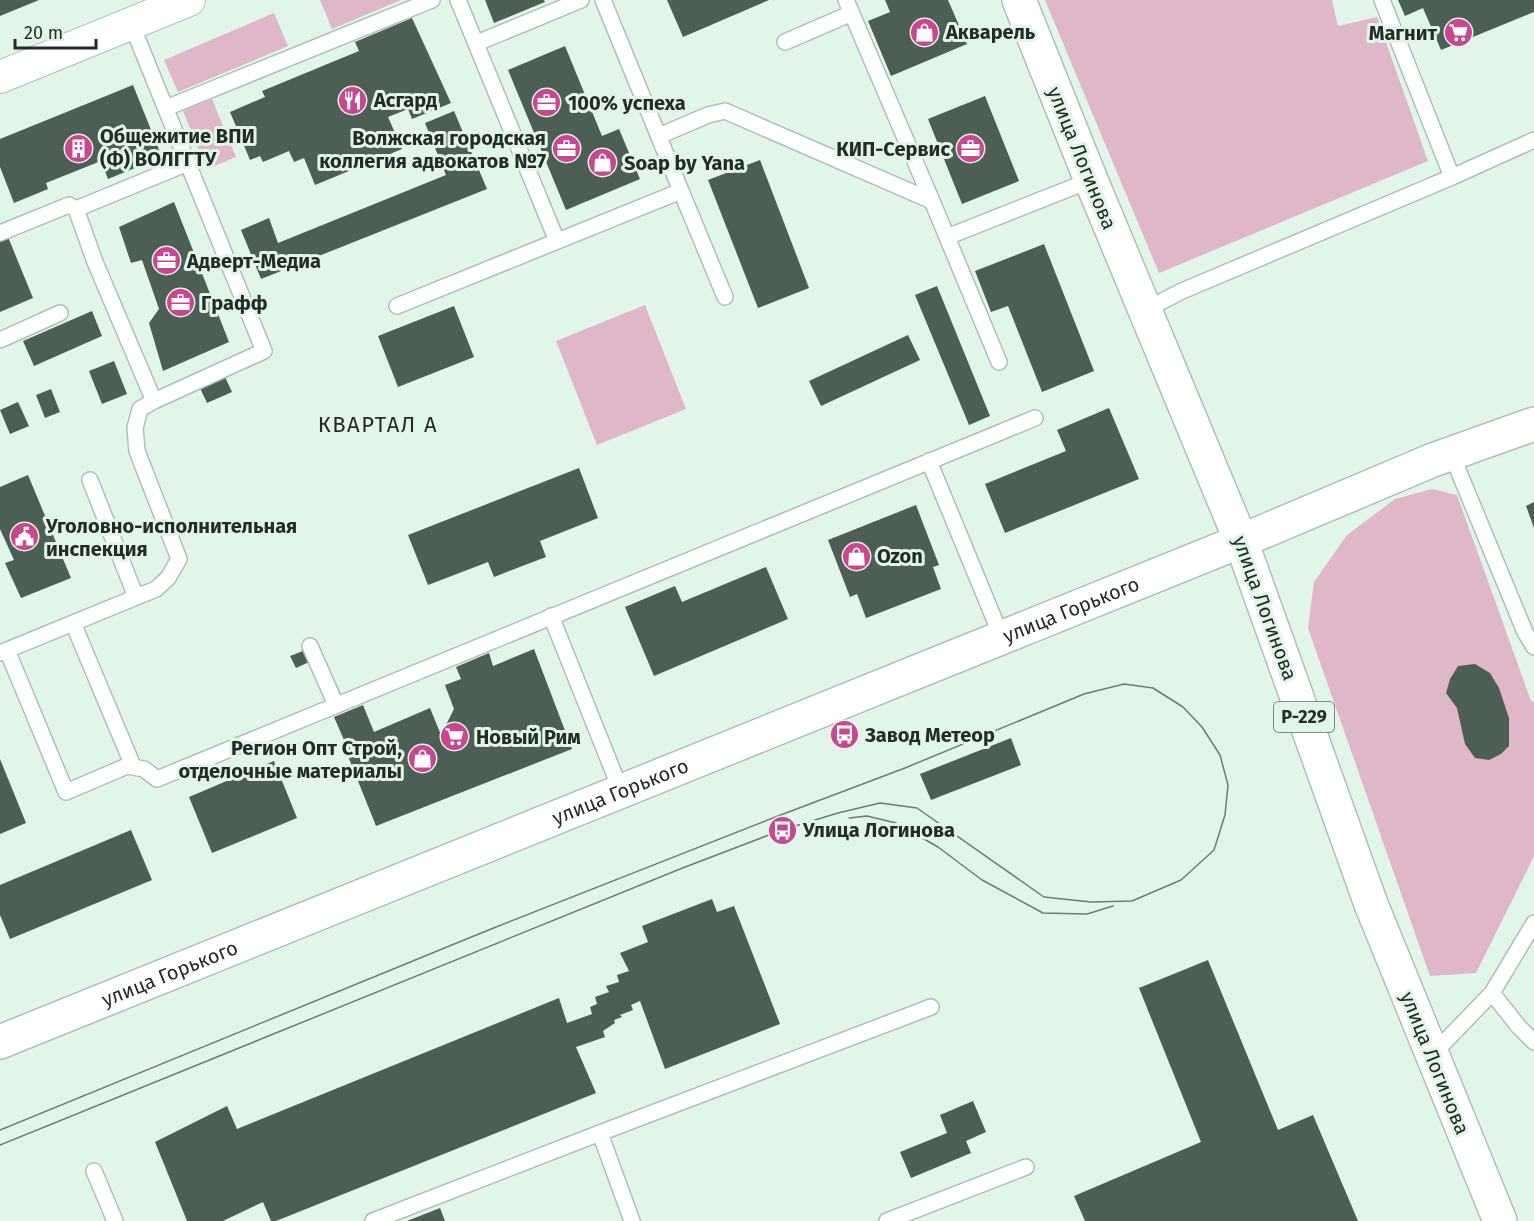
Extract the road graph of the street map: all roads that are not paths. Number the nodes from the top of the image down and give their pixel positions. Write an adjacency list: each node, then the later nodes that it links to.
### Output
1 (189, 0): 9 (street)
2 (432, 0): 13 (lane)
3 (458, 0): 11 (lane)
4 (581, 0): 11 (lane)
5 (603, 0): 14 (lane)
6 (1019, 0): 18 (street, улица Логинова)
7 (1382, 0): 17 (lane)
8 (849, 6): 10 (lane); 20 (lane)
9 (131, 23): 12 (street); 13 (lane)
10 (785, 42)
11 (477, 43): 24 (lane)
12 (0, 77)
13 (166, 108): 16 (lane)
14 (659, 136): 19 (lane); 20 (lane)
15 (1534, 140): 17 (lane)
16 (188, 163): 21 (lane); 31 (lane)
17 (1452, 177): 27 (lane)
18 (1091, 180): 23 (lane); 27 (street, улица Логинова)
19 (681, 191): 24 (lane); 25 (lane)
20 (932, 201): 23 (lane)
21 (76, 209): 22 (lane); 31 (lane)
22 (0, 233)
23 (947, 237): 30 (lane)
24 (557, 241): 26 (lane)
25 (725, 297)
26 (397, 306)
27 (1145, 310): 37 (street, улица Логинова)
28 (60, 313): 29 (lane)
29 (0, 340)
30 (999, 362)
31 (153, 401): 38 (lane)
32 (1035, 418): 35 (lane)
33 (1534, 424): 34 (street, улица Горького)
34 (1451, 453): 37 (street, улица Горького); 43 (lane)
35 (929, 461): 39 (lane); 41 (lane)
36 (90, 480): 38 (lane)
37 (1241, 541): 41 (street, улица Горького); 53 (street, улица Логинова / Р-229)
38 (136, 597): 40 (lane)
39 (551, 616): 45 (lane); 47 (lane)
40 (73, 623): 44 (lane); 46 (lane)
41 (1002, 638): 47 (street, улица Горького)
42 (310, 646): 45 (lane)
43 (1534, 647)
44 (4, 651): 46 (lane)
45 (336, 705): 46 (lane)
46 (133, 766)
47 (621, 791): 51 (street, улица Горького)
48 (1534, 923): 49 (lane)
49 (1492, 993): 52 (lane); 53 (lane)
50 (931, 1007): 54 (lane)
51 (0, 1042)
52 (1534, 1042)
53 (1432, 1055): 61 (street, улица Логинова / Р-229)
54 (600, 1133): 58 (lane); 59 (lane)
55 (1026, 1167): 60 (lane)
56 (94, 1171): 57 (lane)
57 (115, 1221)
58 (373, 1221)
59 (632, 1221)
60 (887, 1221)
61 (1500, 1221)

